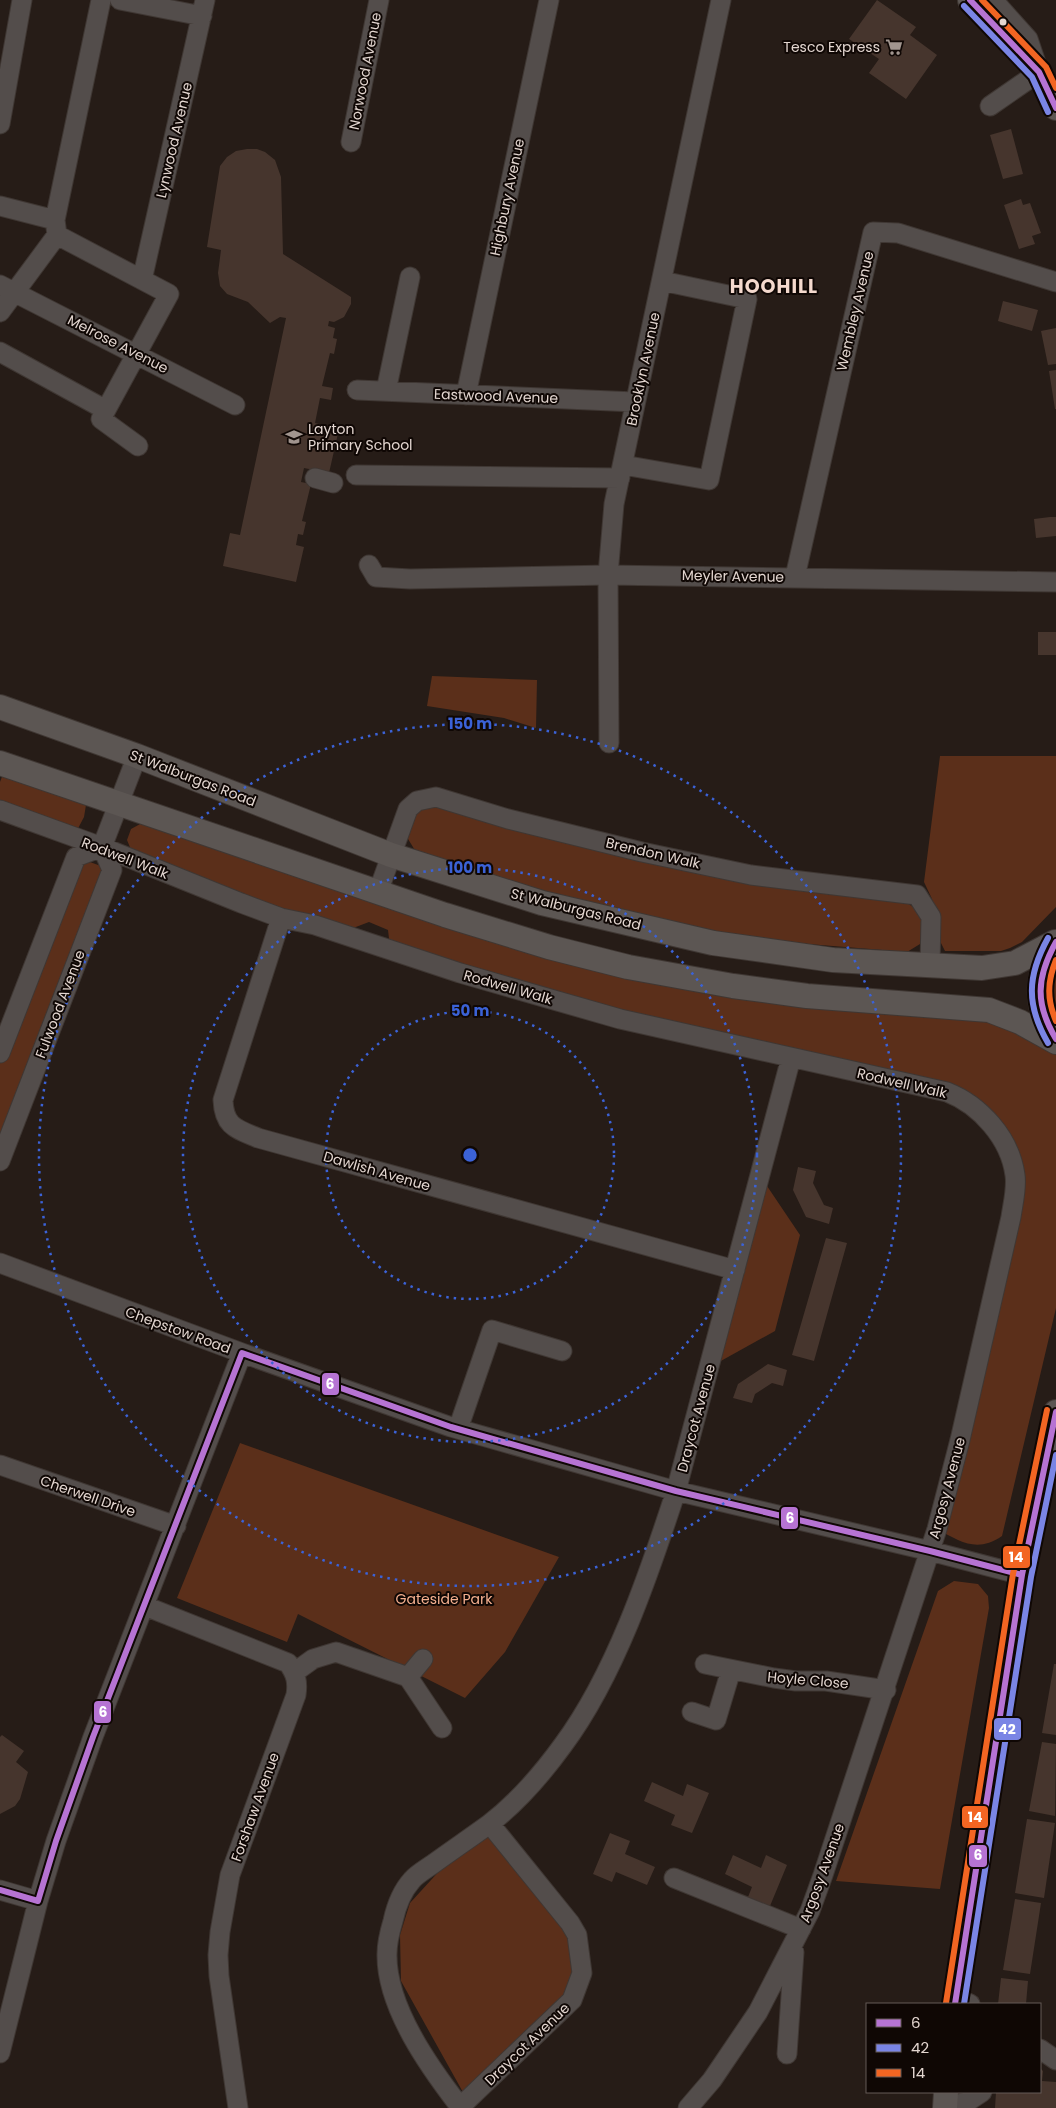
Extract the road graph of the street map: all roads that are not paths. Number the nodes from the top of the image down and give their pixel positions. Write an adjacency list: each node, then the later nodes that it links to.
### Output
1 (22, 0): 13 (street)
2 (101, 0): 16 (street)
3 (120, 0): 9 (street)
4 (378, 0): 14 (street, Norwood Avenue)
5 (549, 0): 27 (street, Highbury Avenue)
6 (721, 0): 19 (street, Brooklyn Avenue)
7 (970, 0): 10 (main road)
8 (993, 0): 10 (street)
9 (203, 8): 18 (street, Lynwood Avenue)
10 (1039, 72): 11 (street); 12 (main road)
11 (990, 106)
12 (1056, 108)
13 (0, 124)
14 (351, 142)
15 (0, 206): 16 (street)
16 (56, 227): 18 (street); 21 (street)
17 (410, 277): 26 (street)
18 (142, 280): 24 (street)
19 (662, 281): 28 (street, Brooklyn Avenue); 32 (street)
20 (1056, 282): 36 (street, Wembley Avenue)
21 (7, 288): 22 (street); 24 (street, Melrose Avenue)
22 (0, 312)
23 (0, 352): 30 (street)
24 (136, 354): 29 (street, Melrose Avenue); 30 (street)
25 (357, 390): 26 (street, Eastwood Avenue)
26 (386, 391): 27 (street, Eastwood Avenue)
27 (466, 395): 28 (street, Eastwood Avenue)
28 (635, 402): 32 (street, Brooklyn Avenue)
29 (235, 405)
30 (106, 410): 31 (street)
31 (138, 446)
32 (621, 472): 33 (street); 35 (street, Brooklyn Avenue)
33 (356, 475)
34 (370, 565): 35 (street, Meyler Avenue)
35 (608, 574): 36 (street, Meyler Avenue); 39 (street, Brooklyn Avenue)
36 (795, 577): 37 (street, Meyler Avenue)
37 (1056, 582)
38 (0, 707): 40 (main road, St Walburgas Road)
39 (609, 743)
40 (138, 756): 42 (street); 45 (main road, St Walburgas Road)
41 (0, 763): 42 (main road)
42 (120, 803): 44 (street); 46 (main road)
43 (0, 810): 44 (street, Rodwell Walk)
44 (102, 847): 47 (street, Rodwell Walk); 51 (street); 54 (street, Fulwood Avenue)
45 (391, 855): 46 (street, Brendon Walk); 49 (main road, St Walburgas Road); 49 (street, Brendon Walk)
46 (378, 892): 50 (main road)
47 (281, 918): 52 (street, Rodwell Walk); 56 (street, Dawlish Avenue)
48 (1056, 942): 49 (main road, St Walburgas Road); 50 (main road)
49 (930, 966)
50 (1056, 1040)
51 (0, 1053)
52 (791, 1058): 53 (street, Rodwell Walk); 56 (street, Draycot Avenue)
53 (1009, 1152): 64 (street, Argosy Avenue)
54 (0, 1162)
55 (0, 1263): 58 (street, Chepstow Road)
56 (736, 1270): 62 (street, Draycot Avenue)
57 (562, 1351): 60 (street)
58 (242, 1353): 60 (street, Chepstow Road); 63 (street)
59 (1056, 1412): 65 (main road)
60 (458, 1429): 62 (street, Chepstow Road)
61 (0, 1465): 63 (street, Cherwell Drive)
62 (676, 1491): 64 (street, Chepstow Road); 75 (street, Draycot Avenue)
63 (176, 1526): 66 (street)
64 (930, 1551): 65 (street, Chepstow Road); 72 (street, Argosy Avenue)
65 (1022, 1575): 80 (main road)
66 (145, 1606): 70 (street); 78 (street)
67 (423, 1659): 71 (street)
68 (705, 1664): 69 (street, Hoyle Close)
69 (731, 1670): 72 (street, Hoyle Close); 73 (street)
70 (295, 1672): 71 (street); 87 (street, Forshaw Avenue)
71 (408, 1676): 74 (street)
72 (886, 1690): 79 (street, Argosy Avenue)
73 (692, 1712)
74 (442, 1728)
75 (490, 1824): 88 (street, Draycot Avenue); 88 (street, Draycot Avenue)
76 (674, 1878): 79 (street, Argosy Avenue)
77 (0, 1890): 78 (street)
78 (38, 1901): 82 (street)
79 (798, 1936): 83 (street); 89 (street, Argosy Avenue)
80 (961, 2002)
81 (1041, 2050): 84 (street)
82 (0, 2053)
83 (787, 2054)
84 (1056, 2060)
85 (979, 2093): 86 (street)
86 (945, 2102)
87 (238, 2108)
88 (460, 2108)
89 (688, 2108)

